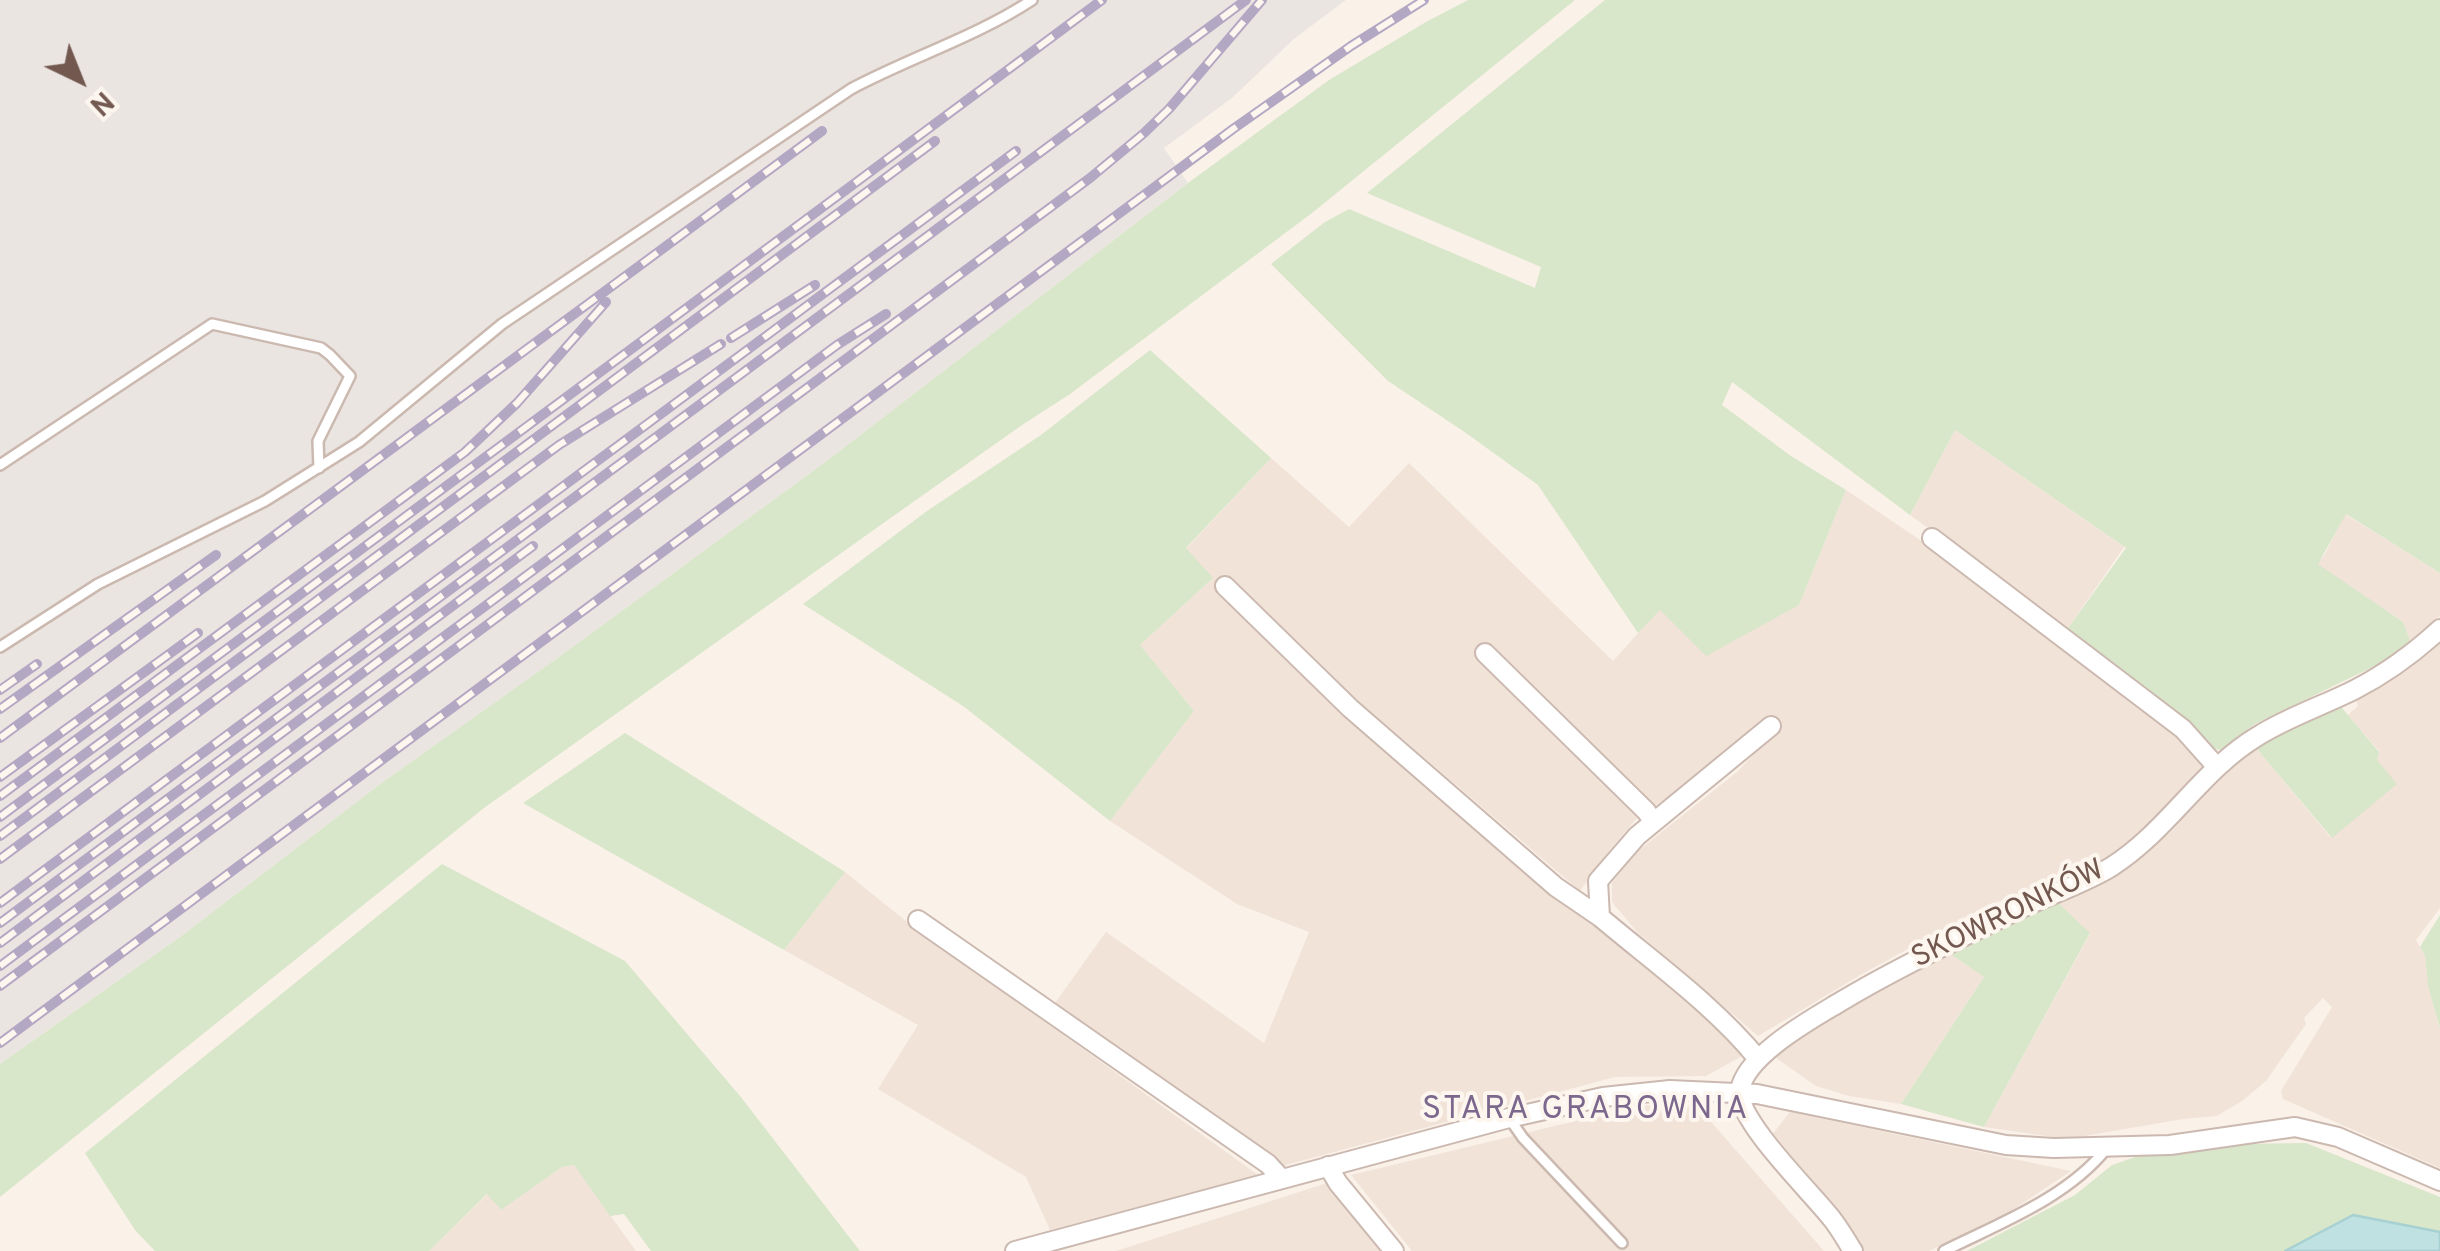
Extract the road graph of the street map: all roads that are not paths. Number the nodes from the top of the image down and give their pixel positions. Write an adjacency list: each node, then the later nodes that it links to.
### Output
1 (1032, 0): 3 (lane)
2 (0, 465): 3 (lane)
3 (319, 468): 7 (lane)
4 (1932, 538): 10 (street)
5 (1225, 586): 12 (street)
6 (2440, 629): 10 (street, SKOWRONKÓW)
7 (0, 647)
8 (1484, 653): 11 (street)
9 (1771, 726): 11 (street)
10 (2216, 766): 14 (street, SKOWRONKÓW)
11 (1654, 822): 12 (street)
12 (1600, 917): 14 (street)
13 (918, 920): 19 (street)
14 (1758, 1059): 15 (street, SKOWRONKÓW)
15 (1740, 1092): 16 (street); 17 (street); 24 (street)
16 (1509, 1118): 18 (street); 21 (lane)
17 (2107, 1148): 20 (street); 25 (lane)
18 (1328, 1166): 19 (street); 23 (street)
19 (1280, 1178): 22 (street)
20 (2440, 1181)
21 (1622, 1242)
22 (1015, 1251)
23 (1394, 1251)
24 (1853, 1251)
25 (1944, 1251)

